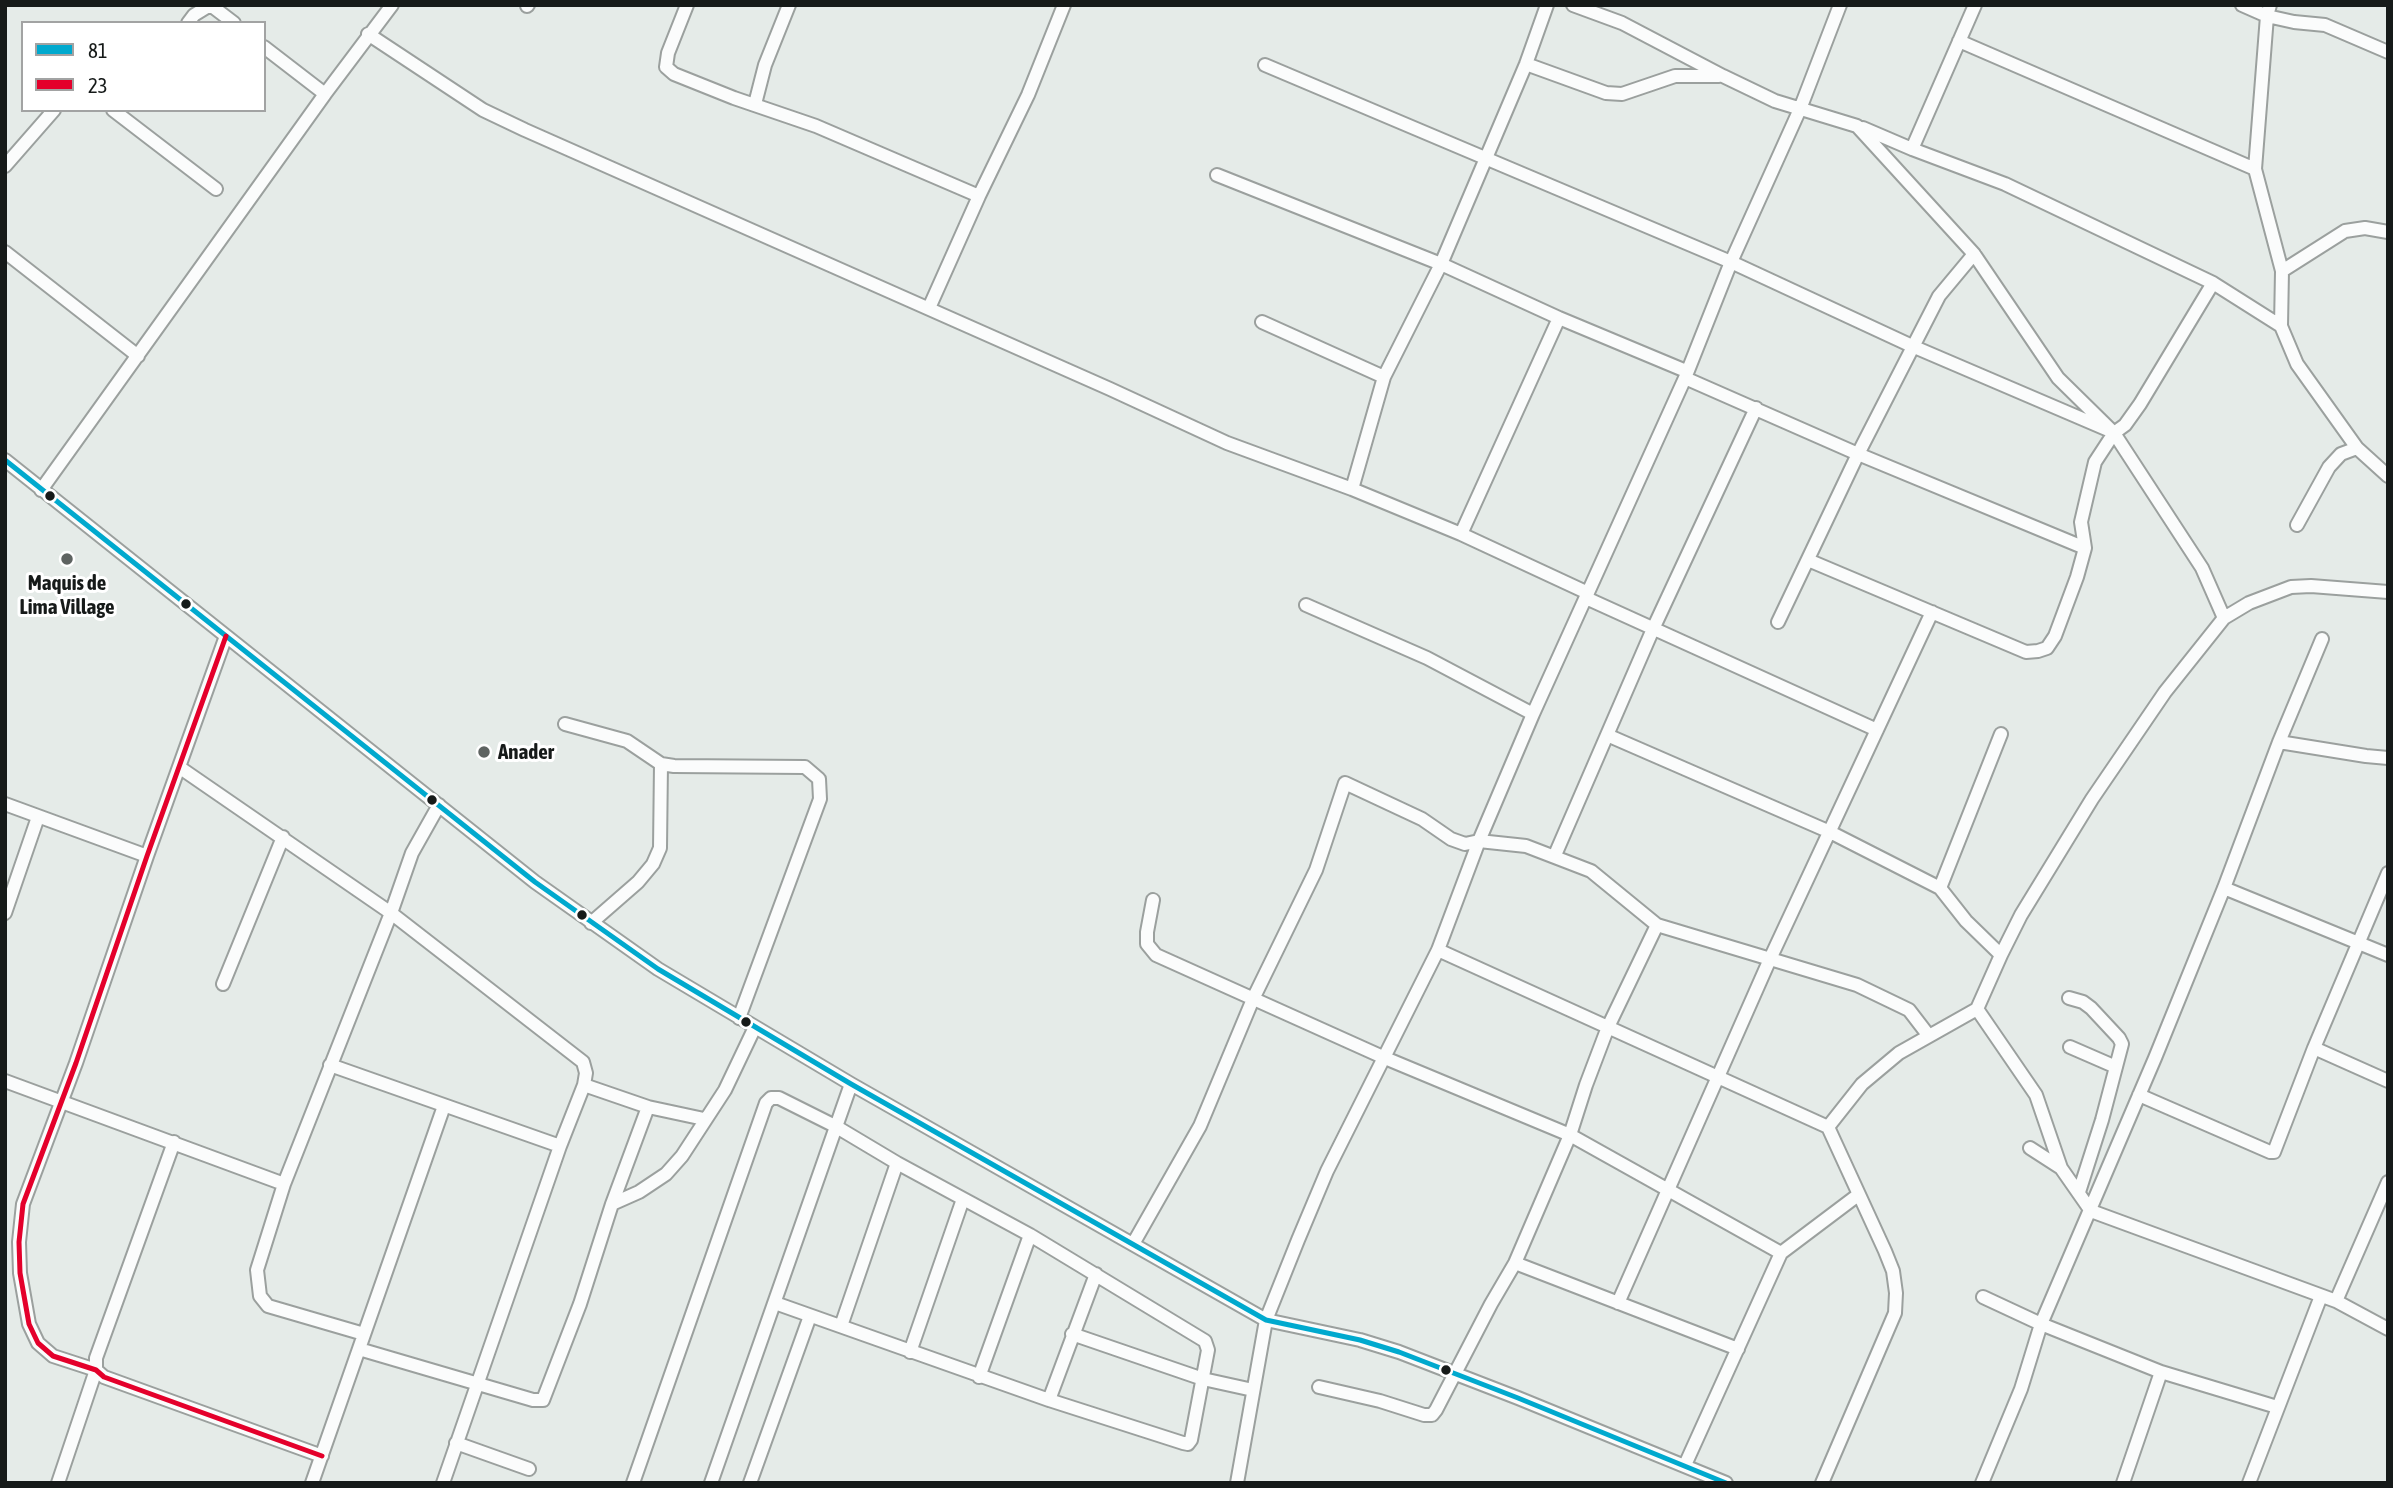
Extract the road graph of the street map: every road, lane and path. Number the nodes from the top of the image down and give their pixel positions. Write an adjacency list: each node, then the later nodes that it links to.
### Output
1 (392, 5): 13 (street)
2 (687, 5): 21 (street)
3 (789, 5): 21 (street)
4 (1064, 5): 32 (street)
5 (1547, 5): 17 (street)
6 (1573, 5): 19 (street)
7 (1840, 5): 22 (street)
8 (1975, 5): 14 (street)
9 (2242, 5): 10 (street)
10 (2268, 10): 16 (street); 29 (street)
11 (190, 21): 12 (street)
12 (231, 21)
13 (368, 34): 20 (street); 40 (street)
14 (1959, 41): 26 (street); 29 (street)
15 (266, 49): 20 (street)
16 (2388, 52)
17 (1526, 64): 19 (street); 27 (street)
18 (1265, 65): 27 (street)
19 (1723, 76): 22 (street)
20 (325, 94): 45 (street)
21 (755, 104): 32 (street)
22 (1800, 109): 25 (street); 36 (street)
23 (52, 112): 28 (street)
24 (116, 112): 31 (street)
25 (1857, 126): 26 (street); 35 (street)
26 (1912, 149): 39 (street)
27 (1486, 159): 36 (street); 37 (street)
28 (5, 166)
29 (2255, 169): 38 (street)
30 (1217, 175): 37 (street)
31 (216, 188)
32 (979, 196): 40 (street)
33 (2388, 232): 38 (street)
34 (5, 252): 45 (street)
35 (1974, 254): 44 (street); 49 (street)
36 (1731, 262): 44 (street); 46 (street)
37 (1441, 264): 41 (street); 47 (street)
38 (2282, 271): 43 (street)
39 (2213, 283): 43 (street); 49 (street)
40 (929, 309): 54 (street)
41 (1559, 318): 46 (street); 57 (street)
42 (1262, 322): 47 (street)
43 (2281, 326): 50 (street)
44 (1912, 346): 49 (street); 51 (street)
45 (138, 356): 55 (street)
46 (1685, 374): 48 (street); 61 (street)
47 (1384, 377): 54 (street)
48 (1756, 408): 51 (street); 66 (street)
49 (2114, 433): 58 (street); 64 (street)
50 (2357, 448): 53 (street); 56 (street)
51 (1858, 454): 58 (street); 59 (street)
52 (5, 460): 55 (street)
53 (2388, 476)
54 (1352, 489): 57 (street)
55 (41, 490): 67 (street)
56 (2297, 525)
57 (1461, 534): 61 (street)
58 (2085, 548): 63 (street)
59 (1808, 560): 63 (street); 65 (street)
60 (2388, 592): 64 (street)
61 (1587, 595): 66 (street); 69 (street)
62 (1306, 605): 69 (street)
63 (1932, 612): 71 (street)
64 (2224, 618): 96 (street)
65 (1778, 622)
66 (1653, 629): 71 (street); 73 (street)
67 (226, 636): 77 (street); 79 (street)
68 (2322, 639): 74 (street)
69 (1533, 714): 83 (street)
70 (565, 724): 76 (street)
71 (1877, 730): 81 (street)
72 (2001, 734): 87 (street)
73 (1607, 735): 81 (street); 84 (street)
74 (2279, 742): 75 (street); 88 (street)
75 (2388, 758)
76 (661, 764): 92 (street); 103 (street)
77 (179, 767): 82 (street); 85 (street)
78 (5, 804): 80 (street)
79 (439, 805): 91 (street); 92 (street)
80 (38, 817): 85 (street); 90 (street)
81 (1830, 832): 87 (street); 98 (street)
82 (283, 837): 91 (street); 99 (street)
83 (1479, 841): 84 (street); 95 (street); 101 (street)
84 (1556, 855): 93 (street)
85 (147, 856): 118 (street)
86 (2388, 873): 94 (street)
87 (1940, 888): 96 (street)
88 (2224, 888): 94 (street); 117 (street)
89 (1153, 900): 101 (street)
90 (5, 913)
91 (391, 914): 110 (street); 116 (street)
92 (591, 923): 103 (street)
93 (1657, 925): 98 (street); 105 (street)
94 (2358, 943): 97 (street); 108 (street)
95 (1438, 950): 105 (street); 109 (street)
96 (2001, 955): 102 (street)
97 (2388, 955)
98 (1770, 959): 106 (street); 112 (street)
99 (223, 984)
100 (2069, 998): 111 (street)
101 (1253, 999): 109 (street); 139 (street)
102 (1977, 1009): 106 (street); 129 (street)
103 (739, 1018): 104 (street)
104 (755, 1027): 115 (street); 121 (street)
105 (1608, 1027): 112 (street); 124 (street)
106 (1929, 1036): 123 (street)
107 (2070, 1047): 111 (street)
108 (2314, 1048): 114 (street); 117 (street)
109 (1385, 1059): 124 (street); 149 (street)
110 (330, 1065): 119 (street); 131 (street)
111 (2116, 1067): 133 (street)
112 (1718, 1077): 123 (street); 132 (street)
113 (5, 1081): 118 (street)
114 (2388, 1081)
115 (851, 1084): 122 (street); 139 (street)
116 (584, 1085): 120 (street); 126 (street)
117 (2139, 1095): 137 (street)
118 (61, 1100): 125 (street); 158 (street)
119 (444, 1106): 126 (street); 154 (street)
120 (648, 1107): 121 (street); 136 (street)
121 (704, 1119): 136 (street)
122 (835, 1126): 128 (street); 146 (street); 175 (street)
123 (1828, 1127): 134 (street)
124 (1570, 1135): 132 (street); 141 (street)
125 (174, 1142): 131 (street); 158 (street)
126 (560, 1146): 163 (street)
127 (2030, 1148): 129 (street)
128 (897, 1163): 135 (street); 151 (street)
129 (2061, 1168): 133 (street)
130 (2388, 1182): 145 (street)
131 (284, 1184): 154 (street)
132 (1669, 1190): 140 (street); 147 (street)
133 (2079, 1192): 137 (street)
134 (1858, 1195): 140 (street); 180 (street)
135 (963, 1199): 138 (street); 157 (street)
136 (612, 1204): 163 (street)
137 (2091, 1211): 143 (street); 150 (street)
138 (1030, 1235): 142 (street); 161 (street)
139 (1133, 1244): 149 (street)
140 (1781, 1253): 156 (street)
141 (1515, 1263): 147 (street); 160 (street)
142 (1096, 1274): 153 (street); 162 (street)
143 (2321, 1296): 145 (street); 167 (street)
144 (1983, 1297): 150 (street)
145 (2336, 1301): 152 (street)
146 (775, 1303): 148 (street); 176 (street)
147 (1618, 1303): 156 (street)
148 (810, 1316): 151 (street); 177 (street)
149 (1266, 1320): 160 (street); 165 (street)
150 (2041, 1324): 159 (street); 181 (street)
151 (841, 1326): 157 (street)
152 (2388, 1329)
153 (1072, 1334): 162 (street); 166 (street)
154 (364, 1335): 155 (street)
155 (359, 1349): 163 (street); 169 (street)
156 (1738, 1349): 170 (street)
157 (910, 1352): 161 (street)
158 (96, 1370): 169 (street); 172 (street)
159 (2161, 1371): 167 (street); 182 (street)
160 (1454, 1374): 164 (street); 170 (street)
161 (979, 1377): 166 (street)
162 (1203, 1379): 165 (street); 166 (street)
163 (478, 1385): 168 (street)
164 (1319, 1387)
165 (1253, 1390): 178 (street)
166 (1049, 1400)
167 (2277, 1407): 183 (street)
168 (456, 1443): 171 (street); 174 (street)
169 (321, 1456): 173 (street)
170 (1685, 1465): 179 (street)
171 (529, 1469)
172 (58, 1483)
173 (312, 1483)
174 (443, 1483)
175 (633, 1483)
176 (711, 1483)
177 (750, 1483)
178 (1237, 1483)
179 (1726, 1483)
180 (1822, 1483)
181 (1982, 1483)
182 (2123, 1483)
183 (2249, 1483)

